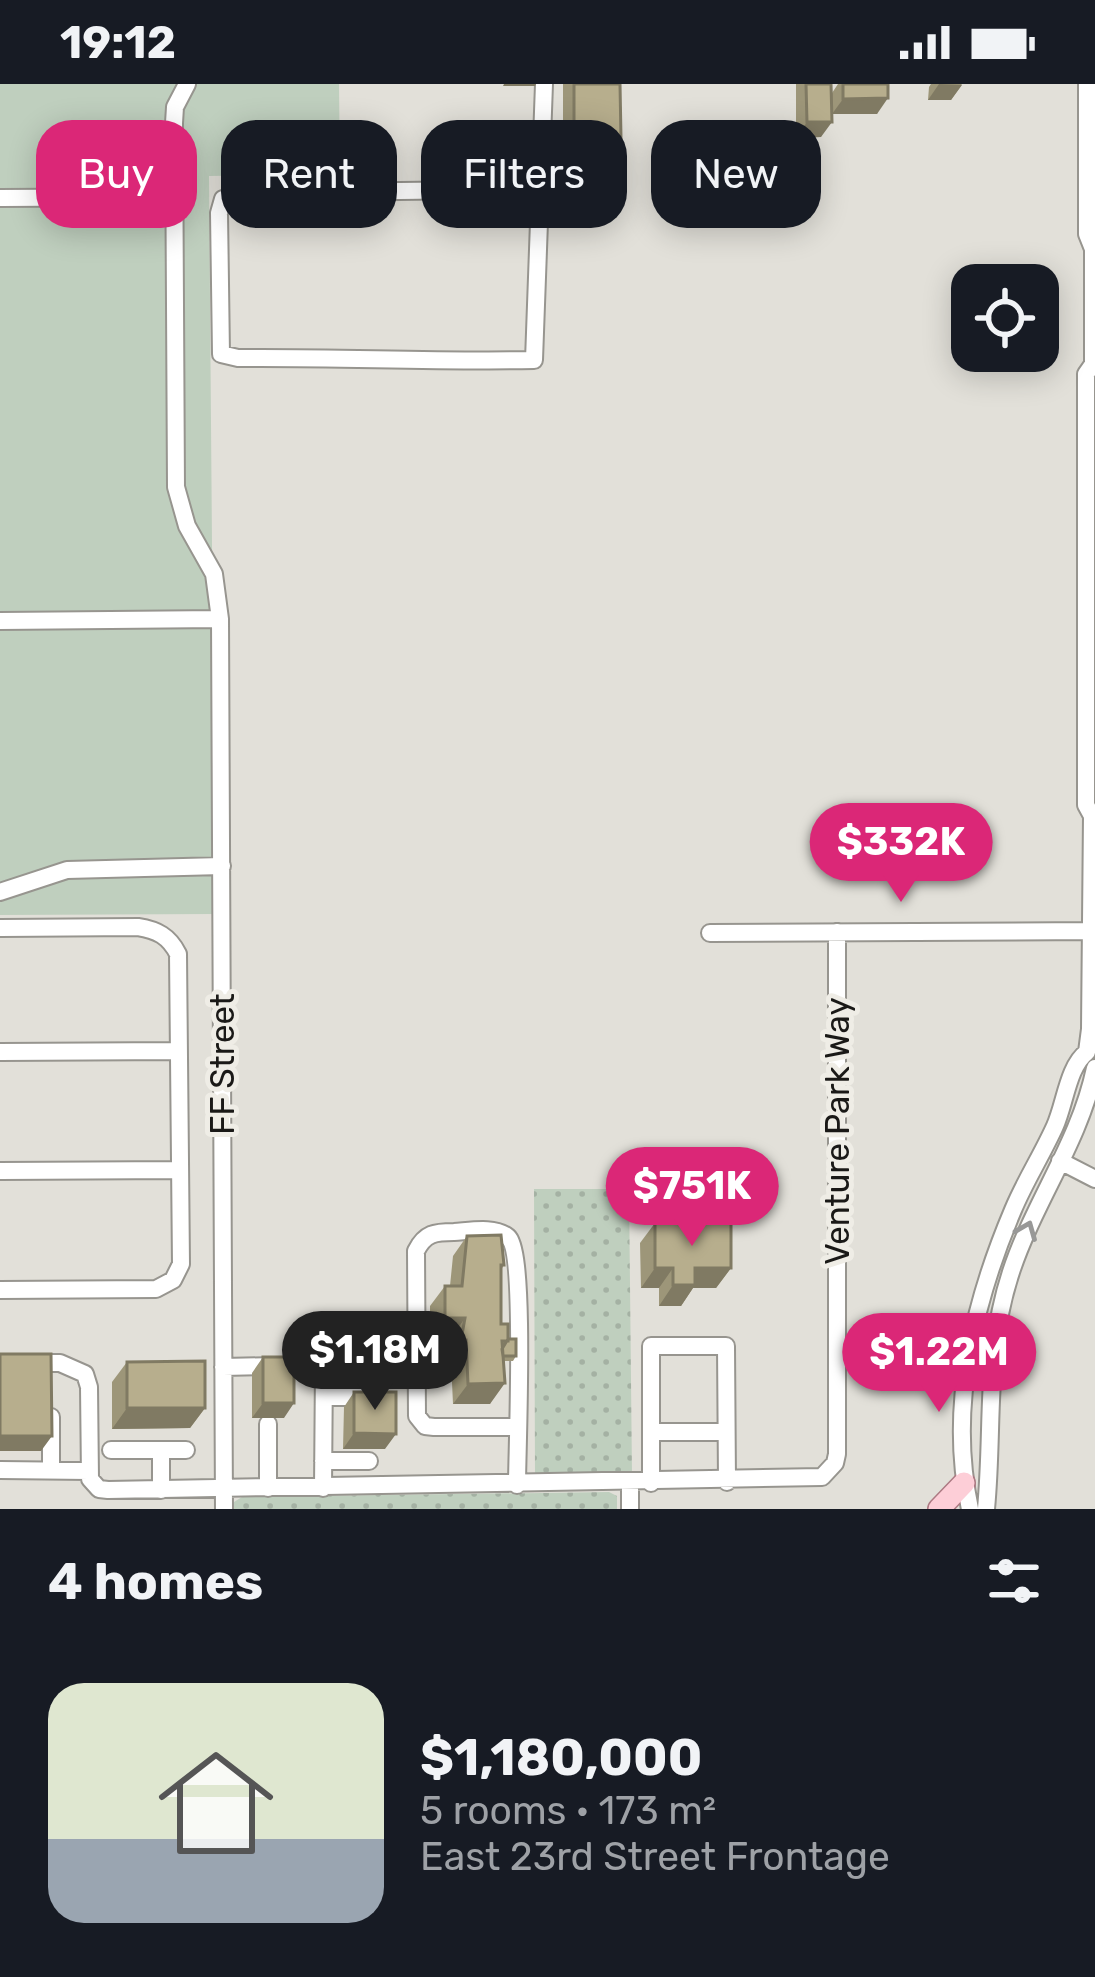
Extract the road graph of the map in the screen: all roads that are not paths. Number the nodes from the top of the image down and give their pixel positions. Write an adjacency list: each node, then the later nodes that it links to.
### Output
1 (187, 84): 4 (street, FF Street)
2 (544, 84): 5 (street)
3 (1087, 84): 10 (street)
4 (176, 120)
5 (543, 120)
6 (540, 189): 6 (street)
7 (0, 198): 8 (street)
8 (36, 198)
9 (174, 228): 12 (street, FF Street)
10 (1094, 247): 11 (street)
11 (1094, 366): 14 (street)
12 (220, 620): 13 (street); 15 (street, FF Street)
13 (0, 621)
14 (1094, 814): 18 (street)
15 (222, 866): 16 (street); 33 (street, FF Street)
16 (0, 892)
17 (0, 928): 21 (street)
18 (1094, 931): 19 (street); 23 (street)
19 (837, 932): 20 (street); 50 (street, Venture Park Way)
20 (710, 933)
21 (179, 1051): 22 (street); 25 (street)
22 (0, 1052)
23 (1092, 1061): 24 (street); 53 (street)
24 (1060, 1161): 27 (street); 63 (street, one-way to 24)
25 (180, 1170): 26 (street); 28 (street)
26 (0, 1171)
27 (1095, 1179)
28 (0, 1290)
29 (51, 1362): 30 (street); 34 (street); 49 (street)
30 (0, 1363)
31 (372, 1365): 35 (street)
32 (281, 1366): 33 (street)
33 (217, 1369): 57 (street, FF Street)
34 (51, 1384)
35 (324, 1397): 36 (street); 45 (street)
36 (366, 1397)
37 (51, 1406): 47 (street)
38 (268, 1424): 56 (street)
39 (518, 1427): 39 (street); 54 (street)
40 (651, 1432): 41 (street); 41 (street); 52 (street)
41 (727, 1432): 50 (street)
42 (111, 1450): 43 (street)
43 (161, 1450): 44 (street); 58 (street)
44 (186, 1450)
45 (323, 1461): 46 (street); 55 (street)
46 (369, 1461)
47 (51, 1470): 48 (street); 49 (street)
48 (0, 1471)
49 (89, 1471): 58 (street)
50 (727, 1481): 52 (street)
51 (630, 1483): 52 (street); 54 (street); 60 (street)
52 (651, 1483)
53 (964, 1483): 61 (main road); 62 (street)
54 (518, 1484): 55 (street)
55 (323, 1487): 56 (street)
56 (268, 1488): 57 (street)
57 (224, 1489): 58 (street); 59 (street, FF Street)
58 (161, 1490)
59 (224, 1509)
60 (630, 1509)
61 (938, 1509)
62 (970, 1509)
63 (986, 1509)

